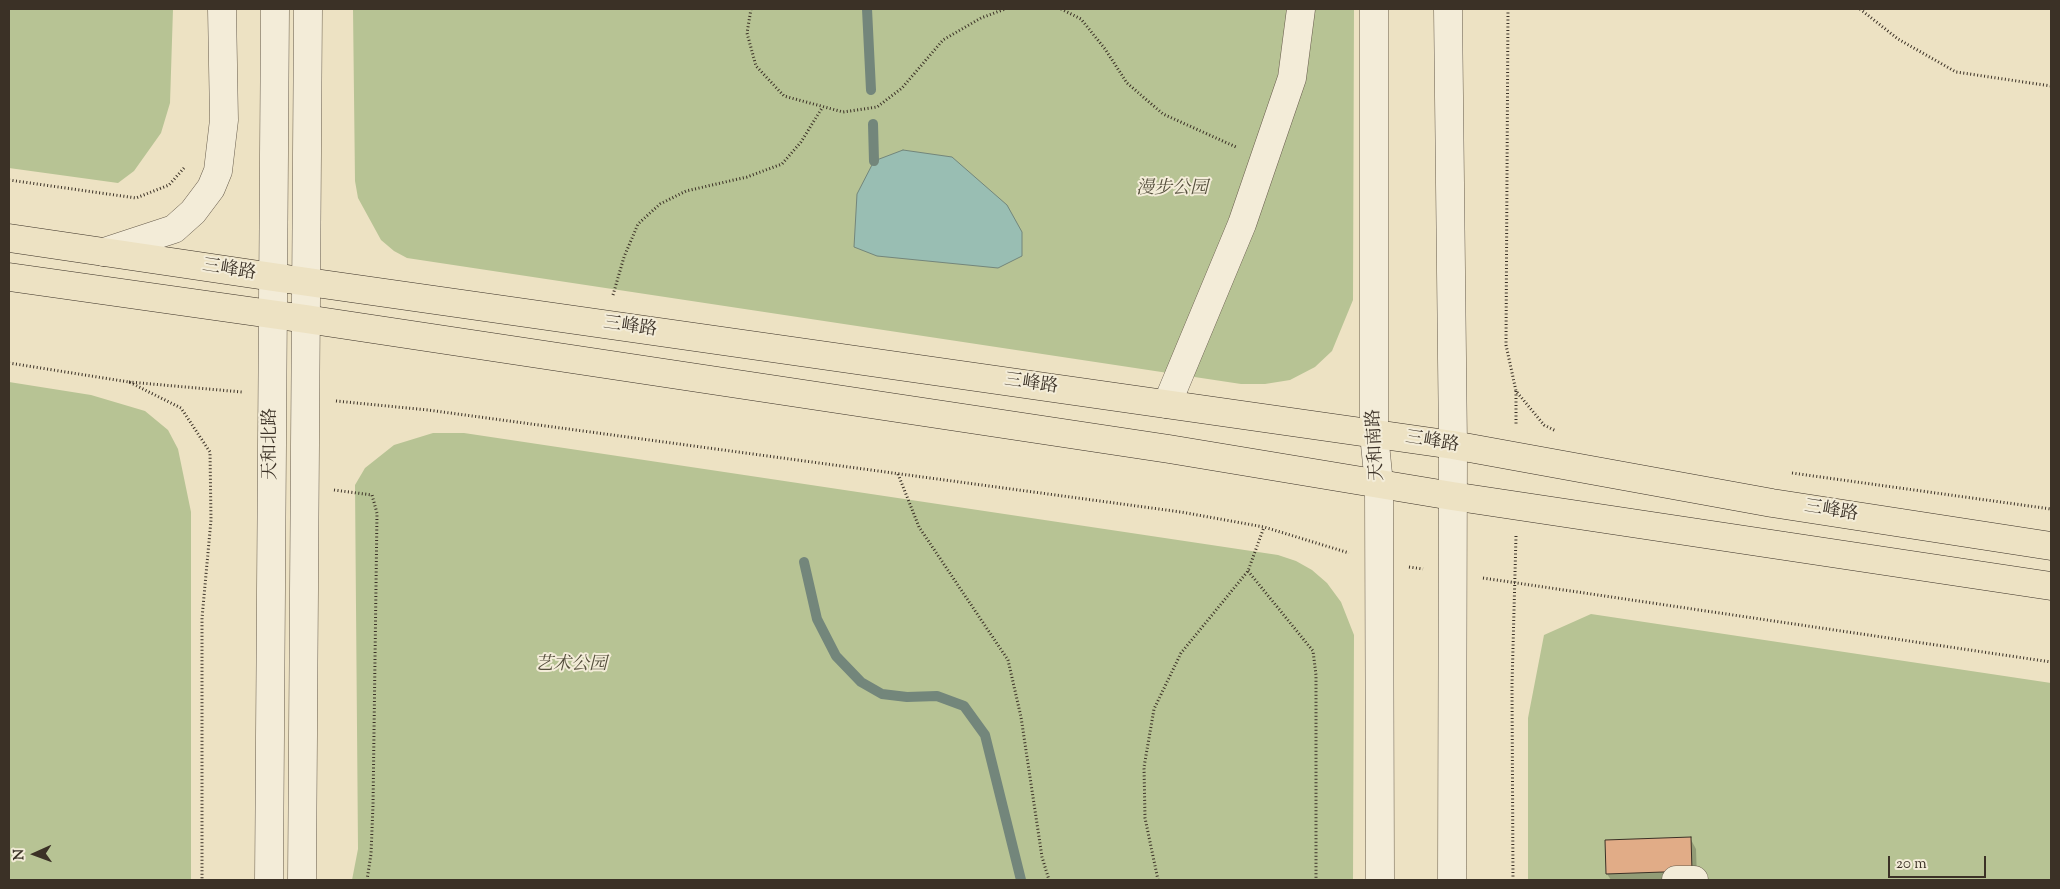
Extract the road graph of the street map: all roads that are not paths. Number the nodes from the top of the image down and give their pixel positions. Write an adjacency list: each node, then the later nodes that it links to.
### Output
1 (222, 9): 8 (street)
2 (275, 9): 9 (street, 天和北路)
3 (308, 9): 11 (street, 天和北路)
4 (1301, 9): 14 (street)
5 (1374, 9): 15 (street, 天和南路)
6 (1448, 9): 16 (street)
7 (9, 238): 8 (main road, 三峰路)
8 (104, 252): 9 (main road, 三峰路)
9 (273, 277): 11 (main road, 三峰路); 12 (street, 天和北路)
10 (9, 278): 12 (main road, 三峰路)
11 (306, 282): 13 (street, 天和北路); 14 (main road, 三峰路)
12 (273, 315): 13 (main road, 三峰路); 21 (street, 天和北路)
13 (306, 319): 17 (main road, 三峰路); 22 (street, 天和北路)
14 (1167, 404): 15 (main road, 三峰路)
15 (1374, 434): 16 (main road, 三峰路); 17 (street, 天和南路)
16 (1453, 445): 18 (street); 19 (main road, 三峰路)
17 (1379, 484): 18 (main road, 三峰路); 23 (street, 天和南路)
18 (1452, 496): 20 (main road, 三峰路); 24 (street)
19 (2051, 546)
20 (2051, 586)
21 (269, 880)
22 (302, 880)
23 (1380, 880)
24 (1452, 880)
25 (1676, 880): 26 (street)
26 (1694, 880)

